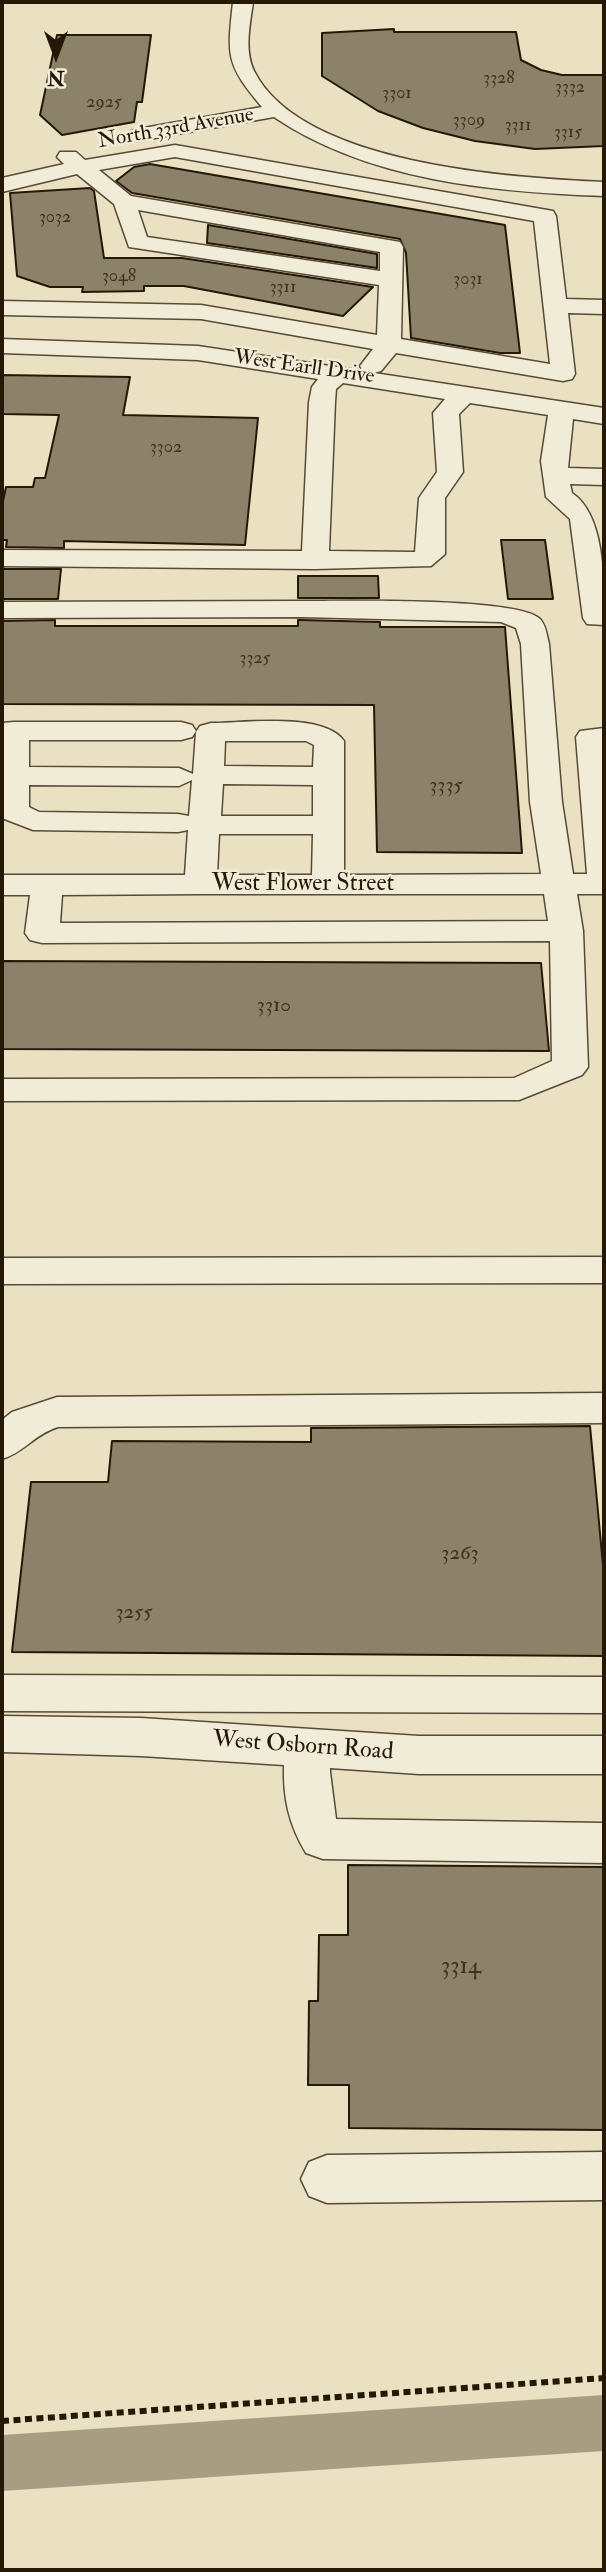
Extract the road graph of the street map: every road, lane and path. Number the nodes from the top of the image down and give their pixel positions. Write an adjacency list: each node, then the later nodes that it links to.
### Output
1 (243, 2): 2 (street, North 33rd Avenue)
2 (274, 111): 3 (street, North 33rd Avenue); 6 (street)
3 (61, 151): 4 (street, North 33rd Avenue); 5 (street)
4 (21, 159)
5 (80, 167): 7 (street); 9 (street); 10 (street)
6 (466, 177): 8 (street); 9 (street)
7 (2, 185)
8 (604, 189)
9 (445, 198): 12 (street)
10 (124, 201): 11 (street); 11 (street)
11 (391, 280): 15 (street)
12 (555, 306): 13 (street); 15 (street)
13 (604, 307)
14 (2, 308): 15 (street)
15 (389, 345): 17 (street)
16 (2, 346): 17 (street, West Earll Drive)
17 (352, 374): 18 (street, West Earll Drive); 24 (street)
18 (465, 393): 19 (street, West Earll Drive); 24 (street)
19 (562, 409): 20 (street, West Earll Drive); 21 (street)
20 (604, 416)
21 (556, 476): 22 (street); 26 (street)
22 (604, 477)
23 (2, 558): 24 (street)
24 (315, 561)
25 (2, 610): 37 (street)
26 (597, 618)
27 (181, 731): 28 (street)
28 (8, 732): 30 (street)
29 (604, 737): 35 (street)
30 (13, 776): 31 (street); 33 (street)
31 (193, 776): 32 (street); 32 (street); 33 (street)
32 (329, 776): 34 (street)
33 (191, 824): 34 (street); 40 (street)
34 (328, 825): 36 (street)
35 (602, 846): 38 (street)
36 (327, 884): 37 (street, West Flower Street); 40 (street, West Flower Street)
37 (557, 884): 38 (street, West Flower Street); 42 (street)
38 (604, 884)
39 (47, 885): 40 (street, West Flower Street); 41 (street, West Flower Street); 42 (street)
40 (200, 885)
41 (2, 886)
42 (566, 931): 43 (street)
43 (2, 1090)
44 (604, 1270): 45 (street)
45 (2, 1271)
46 (604, 1408): 47 (street)
47 (2, 1444)
48 (2, 1693): 49 (street)
49 (604, 1695)
50 (2, 1734): 51 (street, West Osborn Road)
51 (307, 1748): 52 (street, West Osborn Road); 53 (street)
52 (604, 1755)
53 (604, 1843)
54 (604, 2176): 55 (street)
55 (327, 2179)
56 (604, 2378): 57 (path)
57 (2, 2421)

